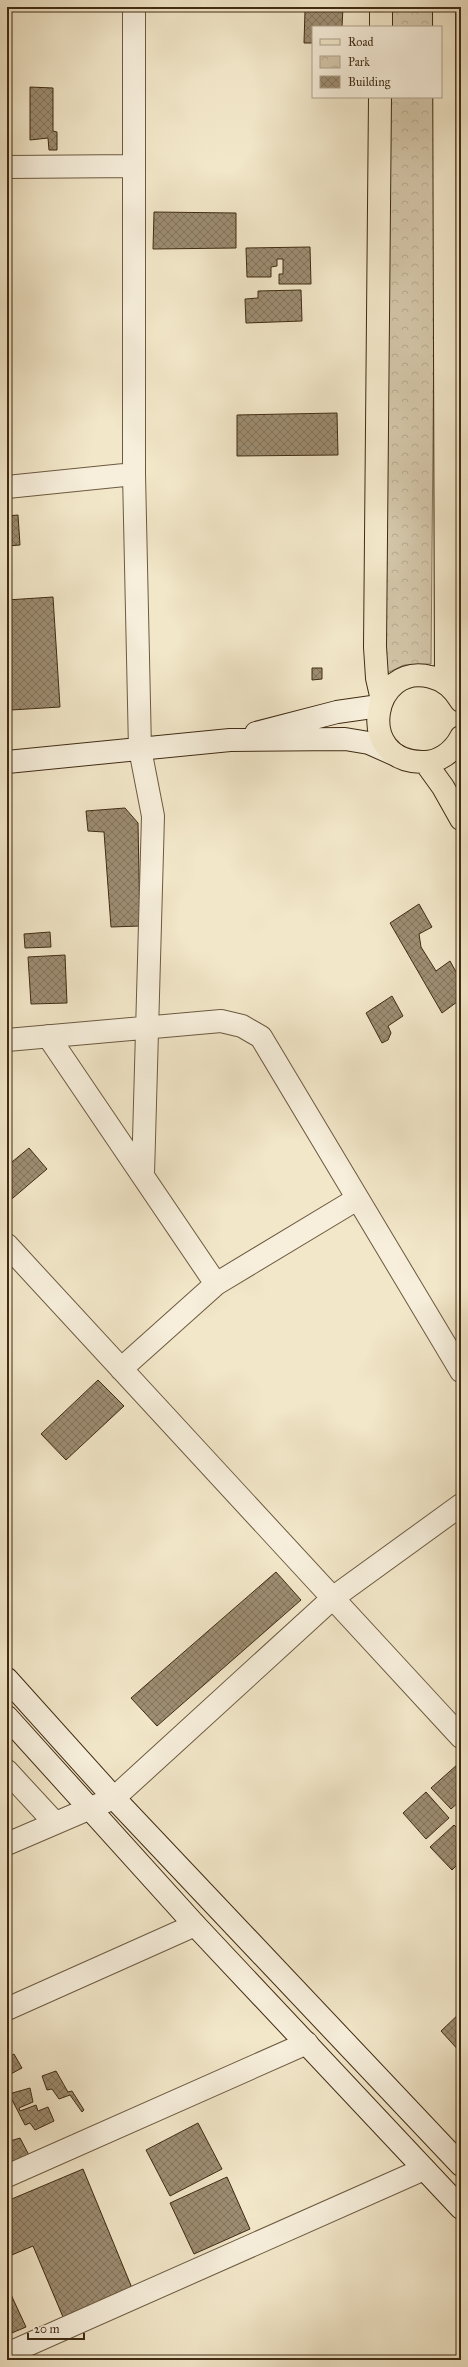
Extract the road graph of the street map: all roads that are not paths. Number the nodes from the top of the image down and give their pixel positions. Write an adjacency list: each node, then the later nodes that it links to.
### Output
1 (134, 7): 6 (street)
2 (381, 7): 4 (main road)
3 (444, 7): 10 (main road)
4 (381, 26)
5 (380, 98): 11 (main road)
6 (134, 166): 7 (street); 8 (street)
7 (7, 167)
8 (134, 474): 9 (street); 14 (street)
9 (7, 487)
10 (456, 694): 11 (main road)
11 (381, 703): 12 (street); 15 (main road)
12 (230, 740): 14 (street); 15 (street)
13 (460, 745): 17 (main road)
14 (140, 749): 16 (street); 19 (street)
15 (396, 755): 17 (main road)
16 (7, 762)
17 (425, 762): 18 (main road)
18 (461, 818)
19 (147, 1028): 20 (street); 22 (street); 23 (street)
20 (48, 1036): 21 (street); 22 (street)
21 (7, 1040)
22 (143, 1175): 25 (street)
23 (357, 1199): 25 (street); 27 (street)
24 (7, 1245): 26 (street)
25 (216, 1284): 26 (street)
26 (121, 1369): 29 (street)
27 (461, 1371)
28 (461, 1504): 29 (street)
29 (334, 1597): 32 (street); 34 (street)
30 (7, 1679): 34 (street)
31 (7, 1718): 35 (street)
32 (461, 1736)
33 (7, 1771): 36 (street)
34 (114, 1798): 35 (street); 41 (street)
35 (89, 1808): 36 (street); 38 (street)
36 (55, 1823): 37 (street)
37 (7, 1844)
38 (195, 1925): 39 (street); 40 (street)
39 (7, 2008)
40 (307, 2043): 42 (street); 43 (street)
41 (461, 2165)
42 (424, 2169): 44 (street); 45 (street)
43 (7, 2176)
44 (461, 2208)
45 (7, 2354)

